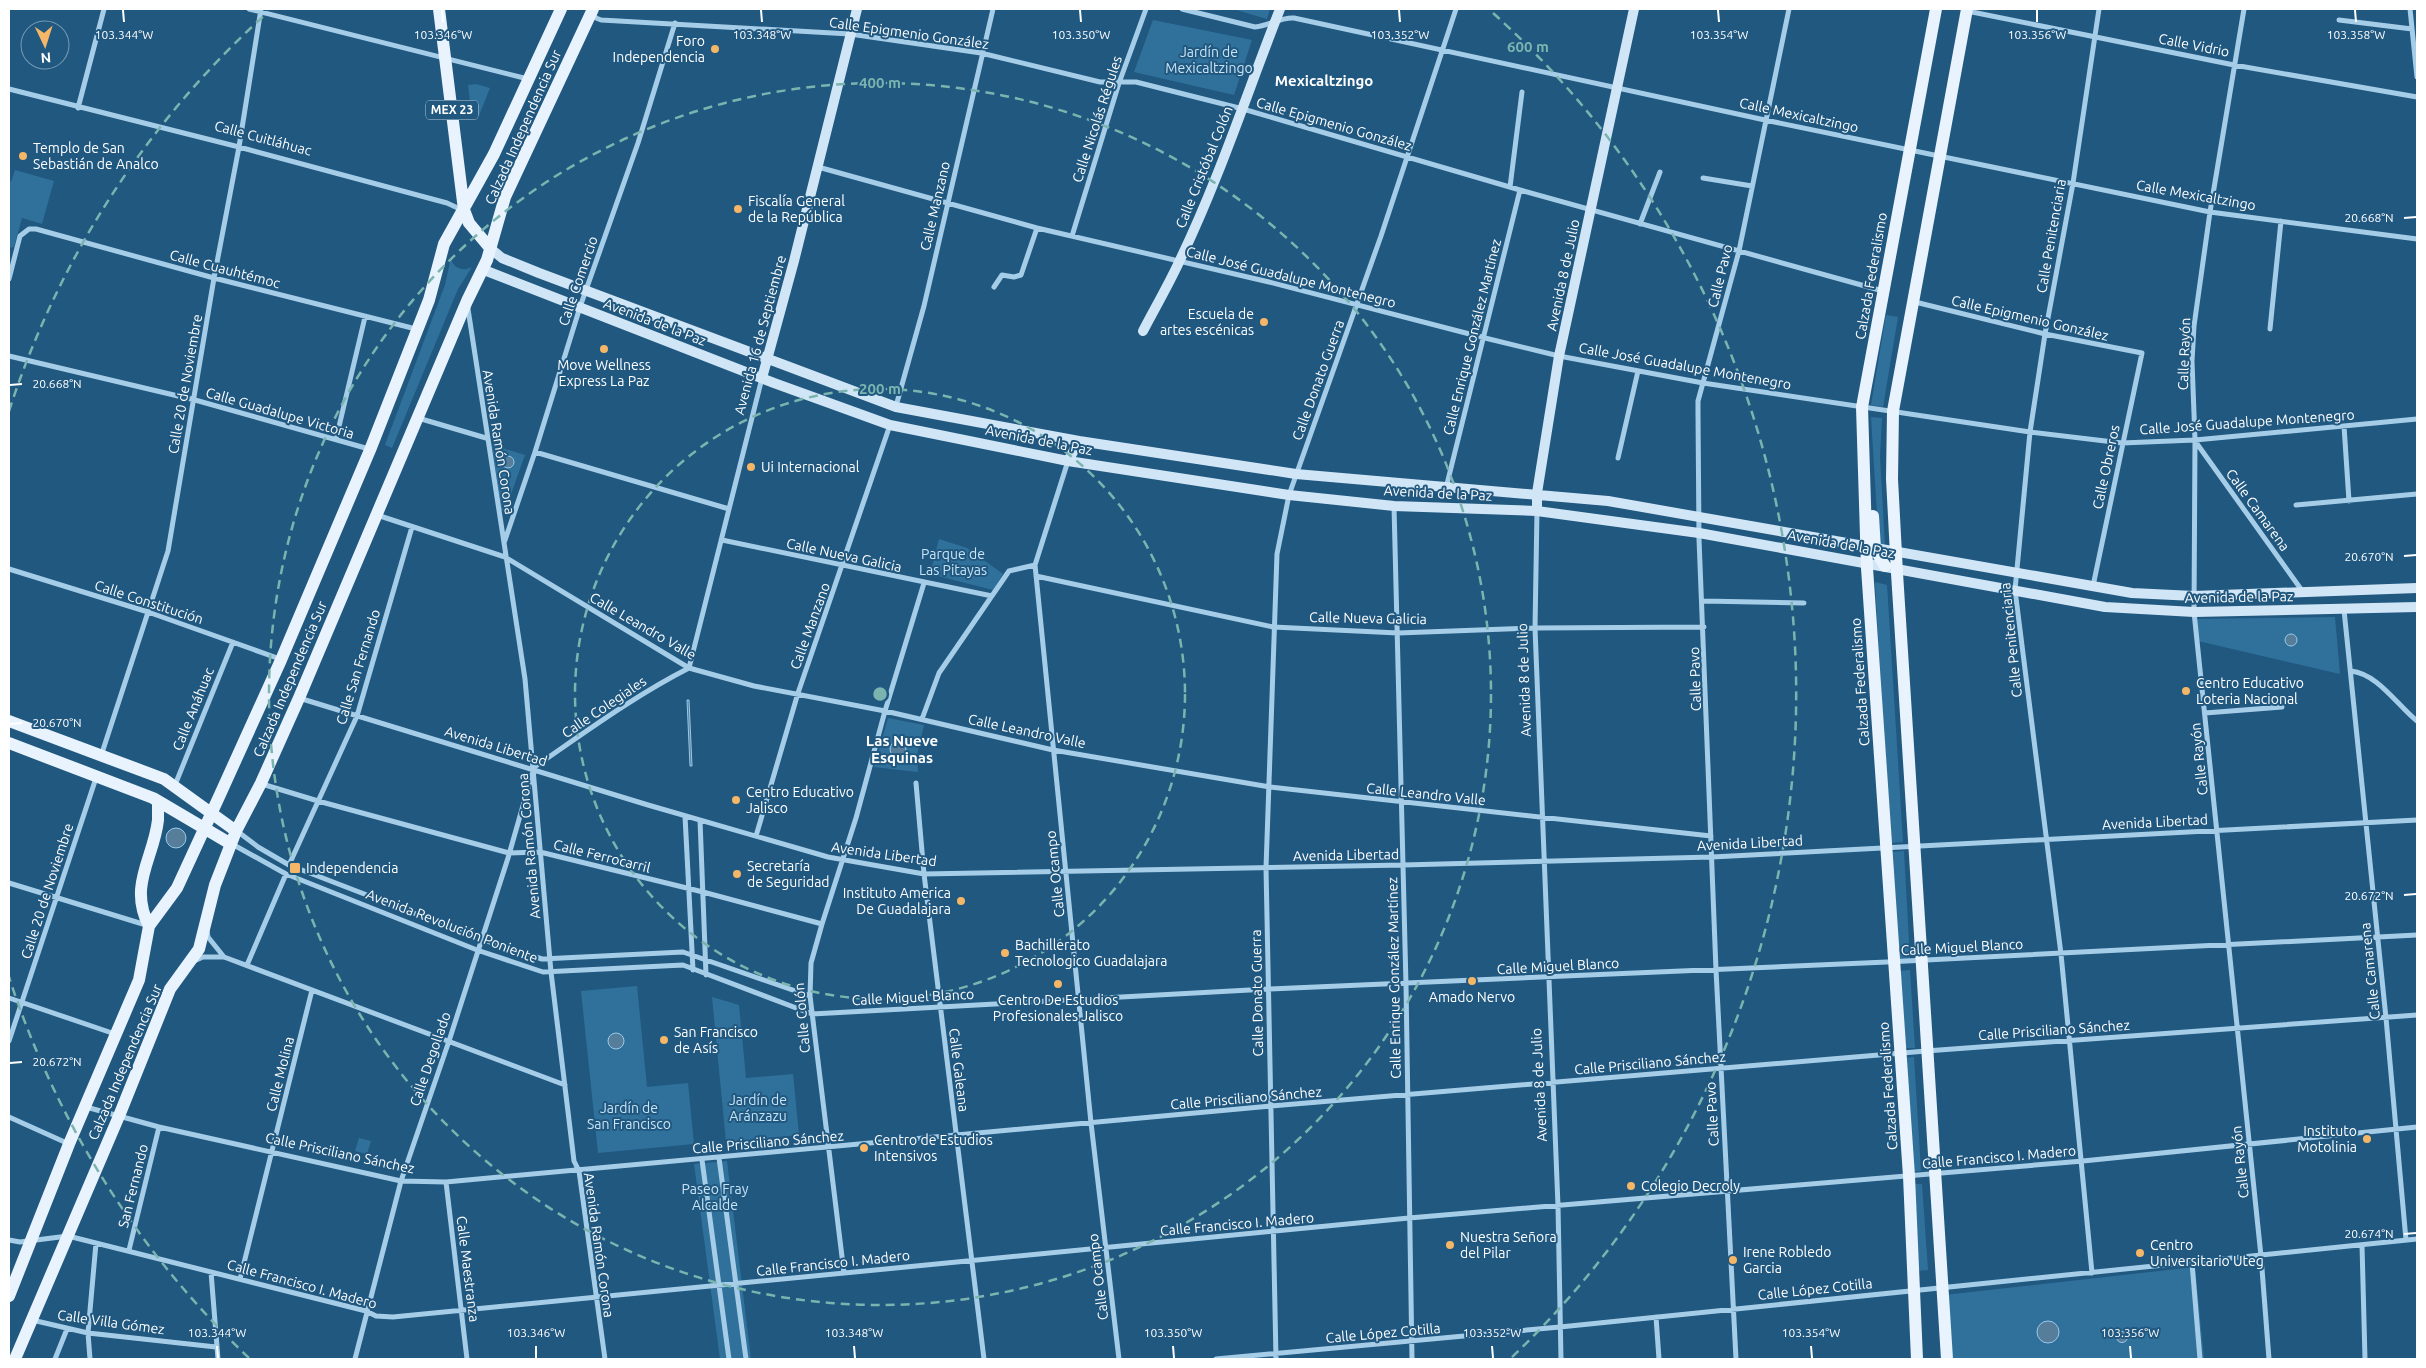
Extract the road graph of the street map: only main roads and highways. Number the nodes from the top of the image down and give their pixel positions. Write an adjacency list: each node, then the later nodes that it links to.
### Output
1 (439, 9): 6 (main road, MEX 23)
2 (561, 9): 6 (main road, Calzada Independencia Sur)
3 (1936, 9): 8 (main road, Calzada Federalismo)
4 (1967, 10): 9 (main road)
5 (592, 11): 7 (main road, Calzada Independencia Sur)
6 (464, 210): 7 (main road); 13 (main road, Calzada Independencia Sur)
7 (490, 248): 15 (main road, Calzada Independencia Sur)
8 (1871, 548): 9 (main road); 20 (main road, Calzada Federalismo)
9 (1891, 567): 21 (main road)
10 (9, 721): 13 (main road)
11 (9, 743): 12 (main road)
12 (158, 801): 14 (main road); 17 (main road)
13 (212, 811): 14 (main road, Calzada Independencia Sur); 15 (main road)
14 (203, 829): 16 (main road); 17 (main road, Calzada Independencia Sur)
15 (236, 831): 16 (main road, Calzada Independencia Sur)
16 (231, 844): 19 (main road, Calzada Independencia Sur)
17 (149, 926): 18 (main road, Calzada Independencia Sur)
18 (9, 1296)
19 (15, 1359)
20 (1917, 1359)
21 (1947, 1359)

